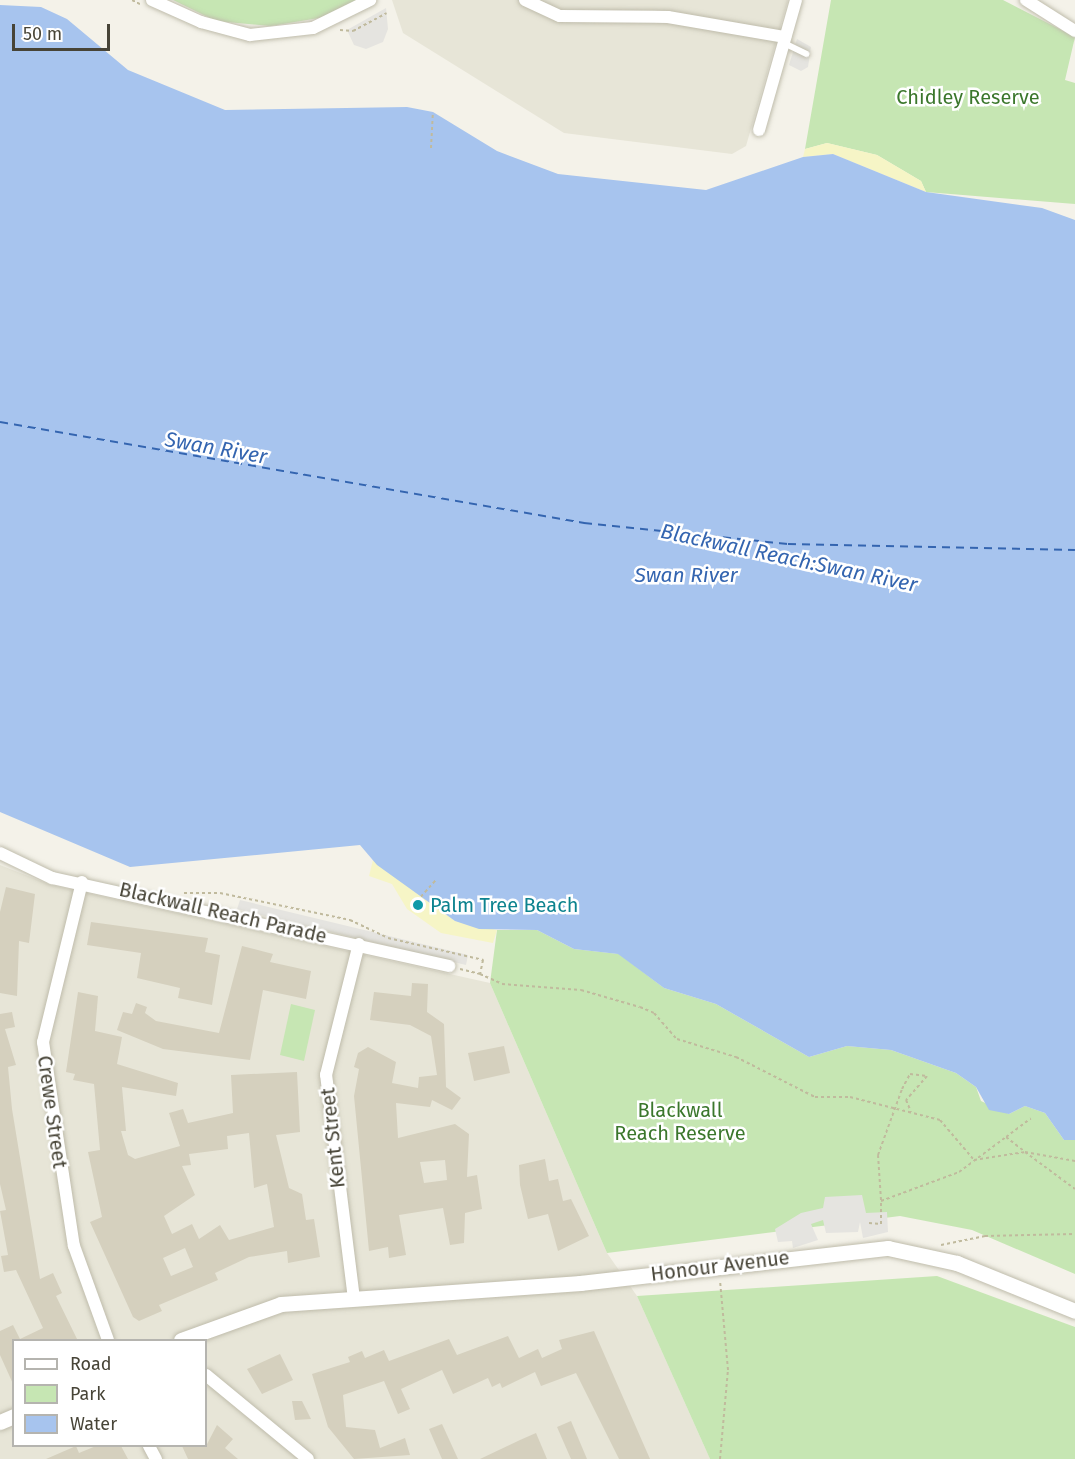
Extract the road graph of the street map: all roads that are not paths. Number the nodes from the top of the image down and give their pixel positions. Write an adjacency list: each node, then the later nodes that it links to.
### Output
1 (152, 0): 2 (street)
2 (370, 0)
3 (525, 0): 7 (street)
4 (796, 0): 7 (street)
5 (1026, 0): 6 (street)
6 (1075, 31)
7 (784, 40): 8 (lane); 9 (street)
8 (807, 54)
9 (759, 130)
10 (0, 853): 11 (street, Blackwall Reach Parade)
11 (82, 882): 12 (street, Blackwall Reach Parade); 16 (street, Crewe Street)
12 (359, 944): 13 (street, Blackwall Reach Parade); 14 (street, Kent Street)
13 (449, 966)
14 (354, 1299): 15 (street, Honour Avenue); 17 (street, Honour Avenue)
15 (1075, 1311)
16 (107, 1339)
17 (186, 1339)
18 (207, 1376): 19 (street)
19 (308, 1459)

